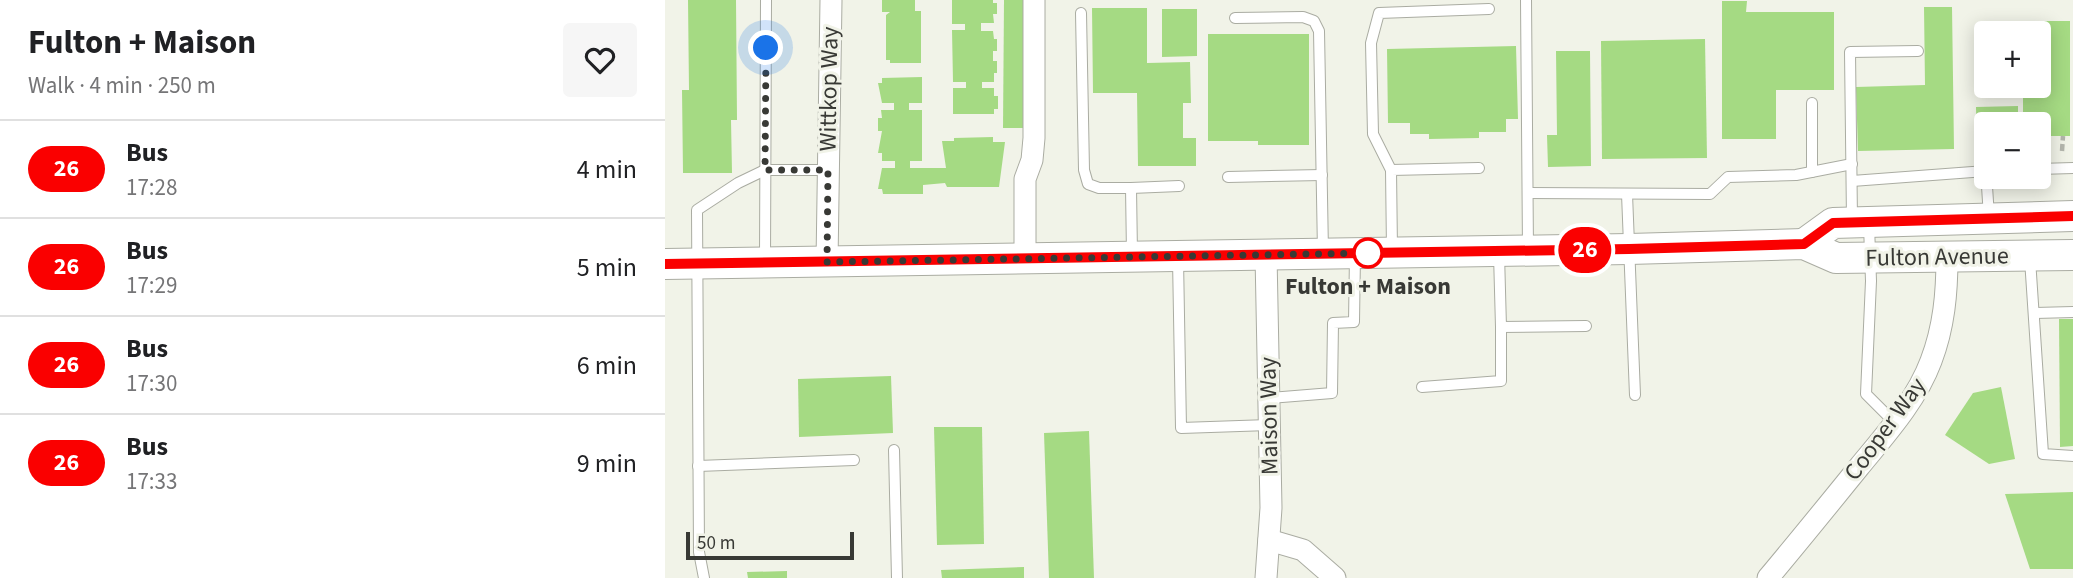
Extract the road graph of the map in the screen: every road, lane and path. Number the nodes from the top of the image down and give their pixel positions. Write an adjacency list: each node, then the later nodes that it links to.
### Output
1 (766, 0): 16 (lane)
2 (831, 0): 17 (street, Wittkop Way)
3 (1034, 0): 44 (street)
4 (1526, 0): 27 (lane)
5 (1489, 9): 18 (lane)
6 (1081, 13): 25 (lane)
7 (1235, 18): 21 (lane)
8 (1917, 51): 12 (lane)
9 (1812, 103): 19 (lane)
10 (2063, 136): 11 (path)
11 (2062, 151)
12 (1852, 164): 19 (lane); 23 (lane)
13 (1479, 168): 18 (lane)
14 (2073, 168): 15 (lane)
15 (2051, 169)
16 (765, 170): 17 (lane); 46 (lane); 49 (lane)
17 (828, 170): 47 (street, Wittkop Way)
18 (1391, 170): 36 (lane)
19 (1812, 172): 28 (lane)
20 (1974, 172): 23 (lane)
21 (1322, 175): 22 (lane); 37 (lane)
22 (1228, 177)
23 (1853, 180): 31 (lane)
24 (1178, 186): 25 (lane)
25 (1131, 188): 42 (lane)
26 (1987, 189): 30 (lane)
27 (1528, 193): 28 (lane); 34 (lane)
28 (1627, 194): 33 (lane)
29 (2073, 216): 30 (main road, Fulton Avenue)
30 (1989, 217): 31 (main road, Fulton Avenue)
31 (1860, 222): 32 (main road, Fulton Avenue); 45 (lane)
32 (1804, 244): 33 (main road, Fulton Avenue); 45 (main road, Fulton Avenue)
33 (1629, 249): 34 (main road, Fulton Avenue); 55 (lane)
34 (1514, 251): 36 (main road, Fulton Avenue); 53 (lane)
35 (1355, 253): 36 (main road, Fulton Avenue); 37 (main road, Fulton Avenue); 56 (lane)
36 (1392, 253)
37 (1323, 254): 38 (main road, Fulton Avenue)
38 (1266, 255): 40 (main road, Fulton Avenue); 56 (street, Maison Way)
39 (2073, 255): 41 (main road, Fulton Avenue)
40 (1178, 256): 42 (main road, Fulton Avenue); 58 (lane)
41 (2029, 256): 43 (main road, Fulton Avenue); 51 (lane)
42 (1132, 257): 44 (main road, Fulton Avenue)
43 (1947, 257): 45 (main road, Fulton Avenue); 57 (street, Cooper Way)
44 (1025, 258): 47 (main road, Fulton Avenue)
45 (1869, 258): 57 (lane)
46 (765, 262): 47 (main road, Fulton Avenue); 49 (main road, Fulton Avenue)
47 (827, 262)
48 (665, 264): 49 (main road, Fulton Avenue)
49 (698, 264): 62 (lane)
50 (2073, 312): 51 (lane)
51 (2035, 313): 60 (lane)
52 (1586, 326): 53 (lane)
53 (1501, 327): 54 (lane)
54 (1422, 387)
55 (1635, 395)
56 (1269, 398): 58 (street, Maison Way)
57 (1895, 423): 68 (street, Cooper Way)
58 (1269, 425): 63 (street, Maison Way)
59 (894, 450): 65 (lane)
60 (2073, 456)
61 (853, 460): 62 (lane)
62 (698, 466): 64 (lane)
63 (1269, 540): 66 (street, Maison Way); 67 (street)
64 (703, 578)
65 (897, 578)
66 (1266, 578)
67 (1335, 578)
68 (1768, 578)

